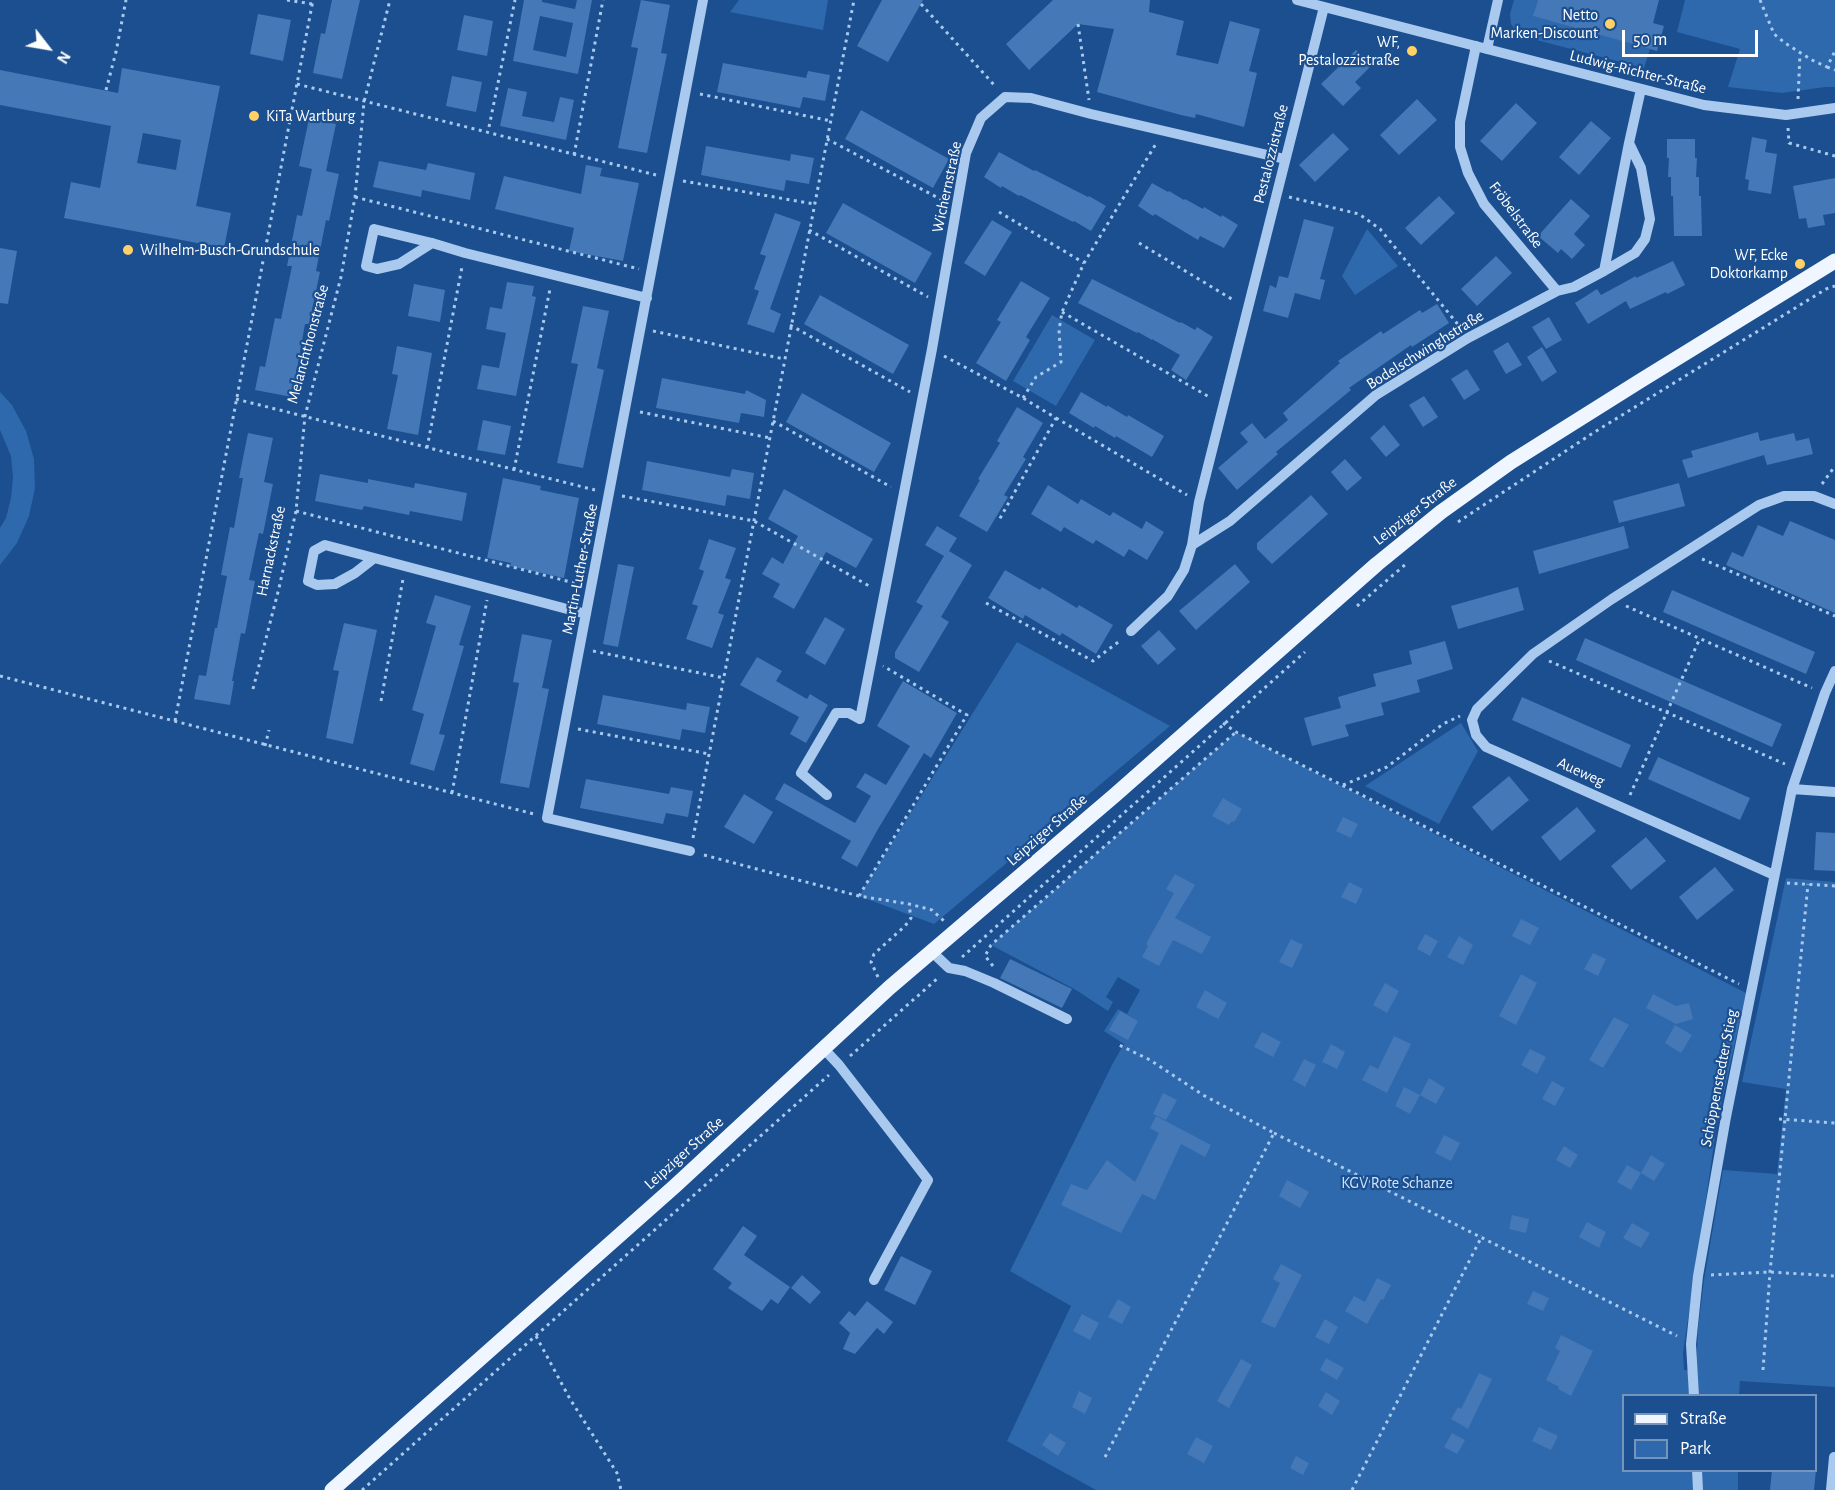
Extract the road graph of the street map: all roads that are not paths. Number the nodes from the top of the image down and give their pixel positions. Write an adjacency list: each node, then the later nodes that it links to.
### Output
1 (703, 0): 14 (street, Martin-Luther-Straße)
2 (1297, 0): 4 (street, Ludwig-Richter-Straße)
3 (1498, 0): 5 (street, Fröbelstraße)
4 (1324, 7): 5 (street, Ludwig-Richter-Straße); 9 (street, Pestalozzistraße)
5 (1482, 48): 6 (street, Ludwig-Richter-Straße); 13 (street, Fröbelstraße)
6 (1641, 89): 7 (street, Ludwig-Richter-Straße); 8 (street)
7 (1835, 108)
8 (1629, 143): 12 (street); 12 (street, Bodelschwinghstraße)
9 (1285, 159): 16 (street, Pestalozzistraße); 23 (street, Wichernstraße)
10 (432, 243): 10 (street); 14 (street)
11 (1835, 261): 26 (main road, Leipziger Straße)
12 (1604, 271): 13 (street, Bodelschwinghstraße)
13 (1557, 291): 16 (street, Bodelschwinghstraße)
14 (647, 298): 18 (street, Martin-Luther-Straße)
15 (1835, 504): 25 (street, Aueweg)
16 (1192, 545): 19 (street, Pestalozzistraße)
17 (373, 559): 17 (street); 18 (street)
18 (586, 614): 24 (street, Martin-Luther-Straße)
19 (1131, 631)
20 (1835, 670): 21 (street, Schöppenstedter Stieg)
21 (1792, 789): 22 (street); 25 (street, Schöppenstedter Stieg)
22 (1835, 792)
23 (827, 795)
24 (690, 851)
25 (1774, 878): 30 (street, Schöppenstedter Stieg)
26 (931, 951): 27 (street); 28 (main road, Leipziger Straße)
27 (1067, 1019)
28 (824, 1050): 29 (street); 33 (main road, Leipziger Straße)
29 (874, 1280)
30 (1694, 1394)
31 (1834, 1457): 35 (street)
32 (1697, 1472): 34 (street)
33 (332, 1490)
34 (1698, 1490)
35 (1831, 1490)

